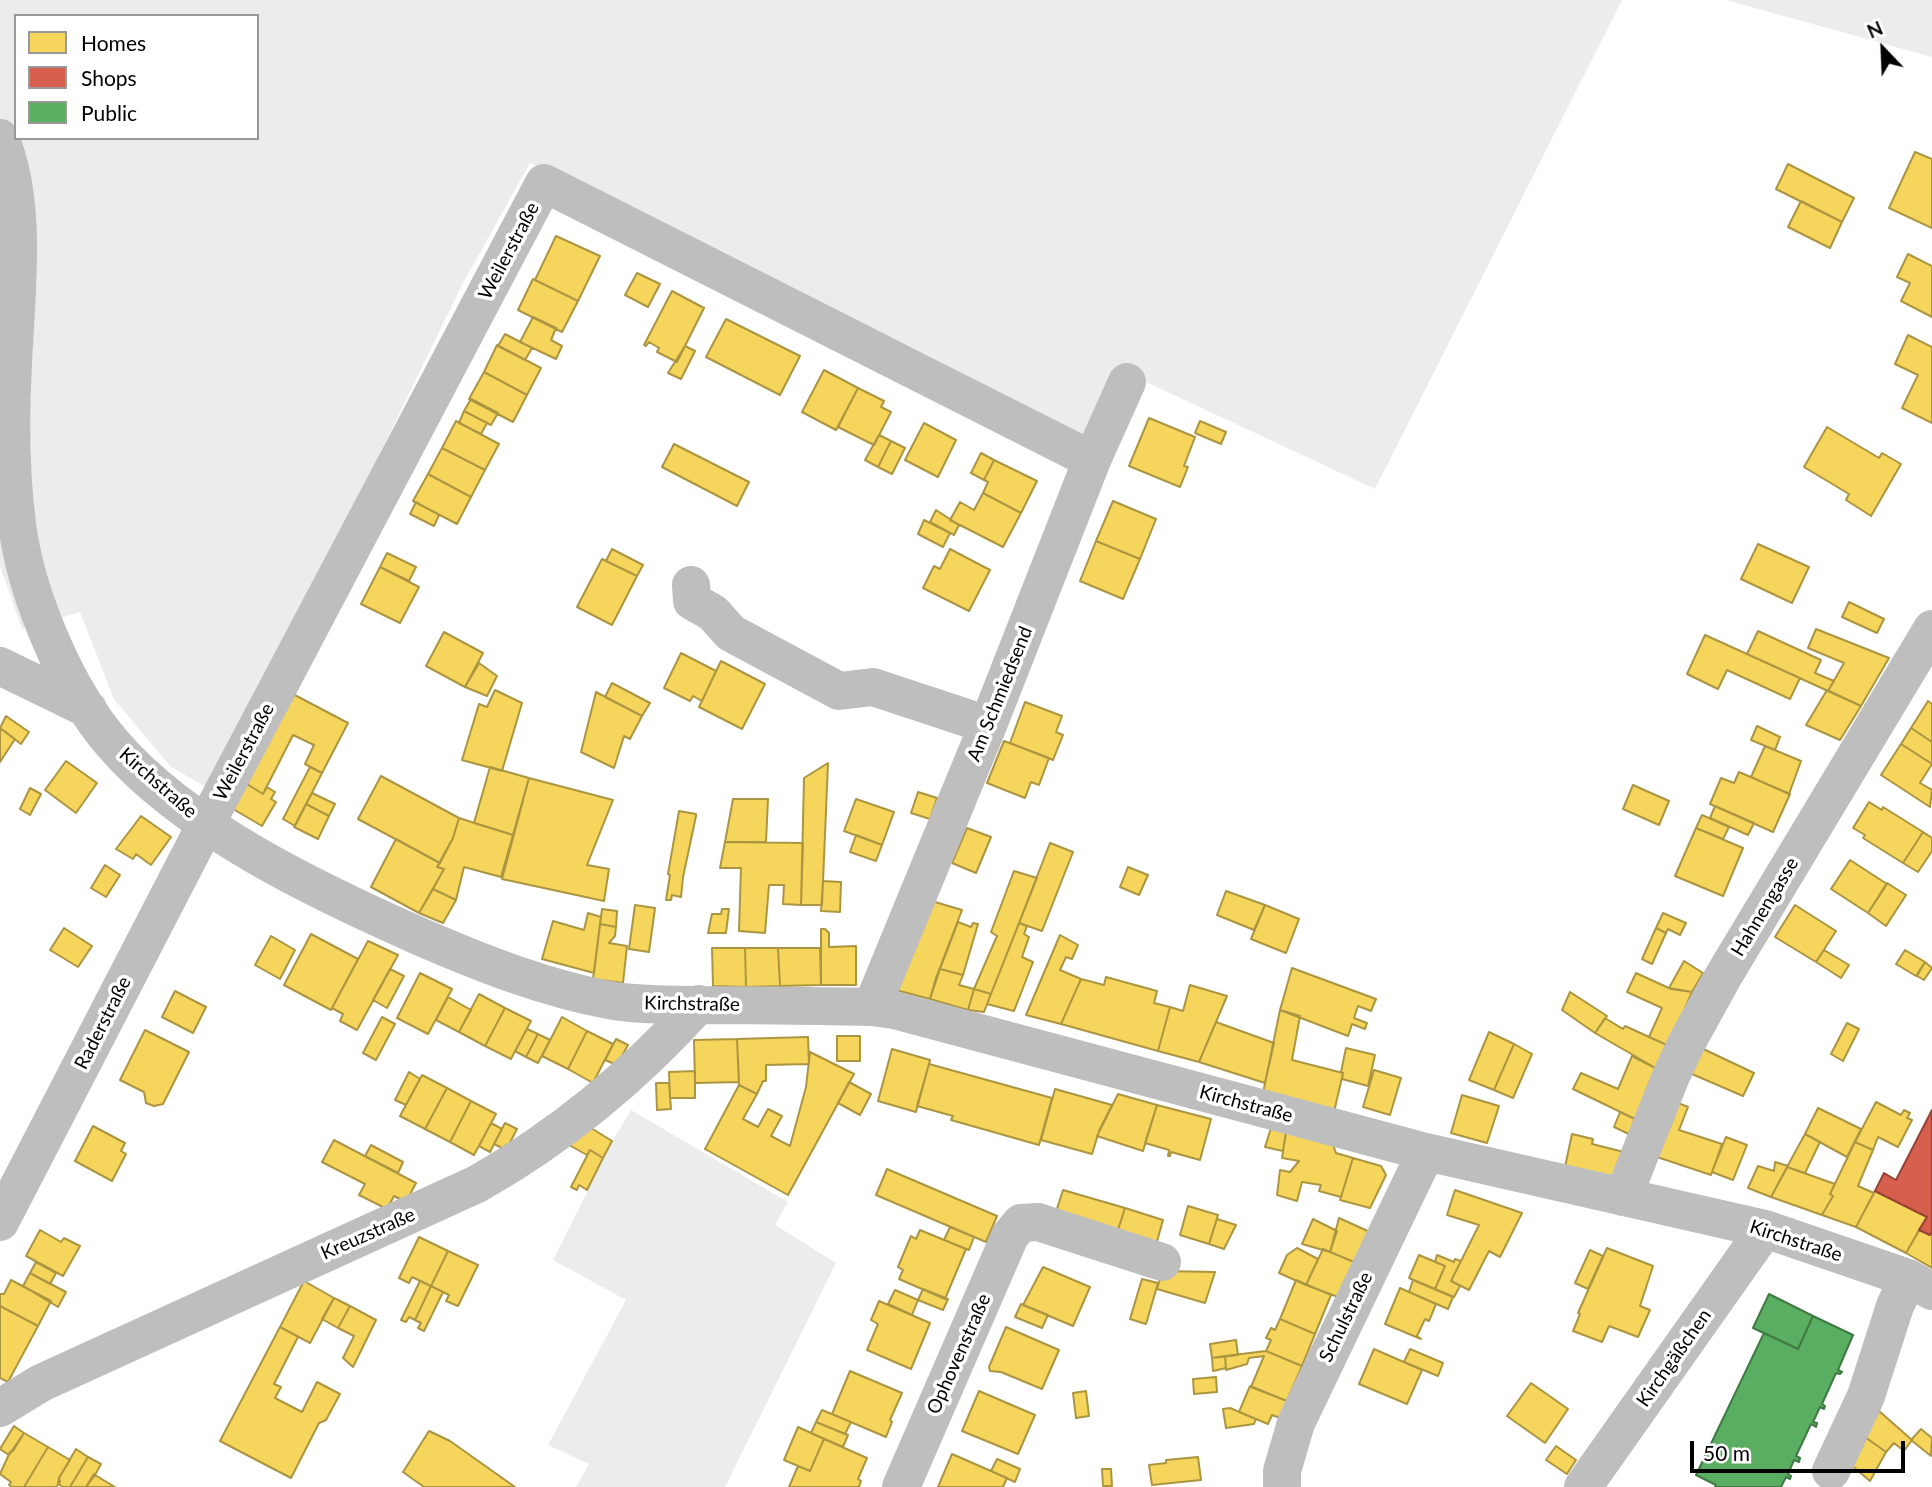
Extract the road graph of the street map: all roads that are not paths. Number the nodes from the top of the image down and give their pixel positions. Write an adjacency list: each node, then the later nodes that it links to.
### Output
1 (0, 138): 7 (street, Kirchstraße)
2 (1127, 382): 3 (street, Am Schmiedsend)
3 (1092, 460): 8 (street, Am Schmiedsend); 9 (street, Weilerstraße)
4 (691, 585): 8 (street)
5 (1932, 629): 13 (street, Hahnengasse)
6 (0, 666): 7 (street)
7 (88, 709): 9 (street, Kirchstraße)
8 (988, 725): 11 (street, Am Schmiedsend)
9 (206, 824): 10 (street, Kirchstraße); 14 (street, Raderstraße)
10 (699, 1004): 11 (street, Kirchstraße); 18 (street, Kreuzstraße)
11 (872, 1007): 12 (street, Kirchstraße)
12 (1426, 1152): 13 (street, Kirchstraße); 21 (street, Schulstraße)
13 (1623, 1197): 15 (street, Kirchstraße)
14 (0, 1222)
15 (1765, 1229): 17 (street, Kirchstraße); 22 (street, Kirchgäßchen)
16 (1162, 1262): 20 (street, Ophovenstraße)
17 (1920, 1285): 19 (street)
18 (0, 1408)
19 (1831, 1471)
20 (901, 1487)
21 (1282, 1487)
22 (1583, 1487)

